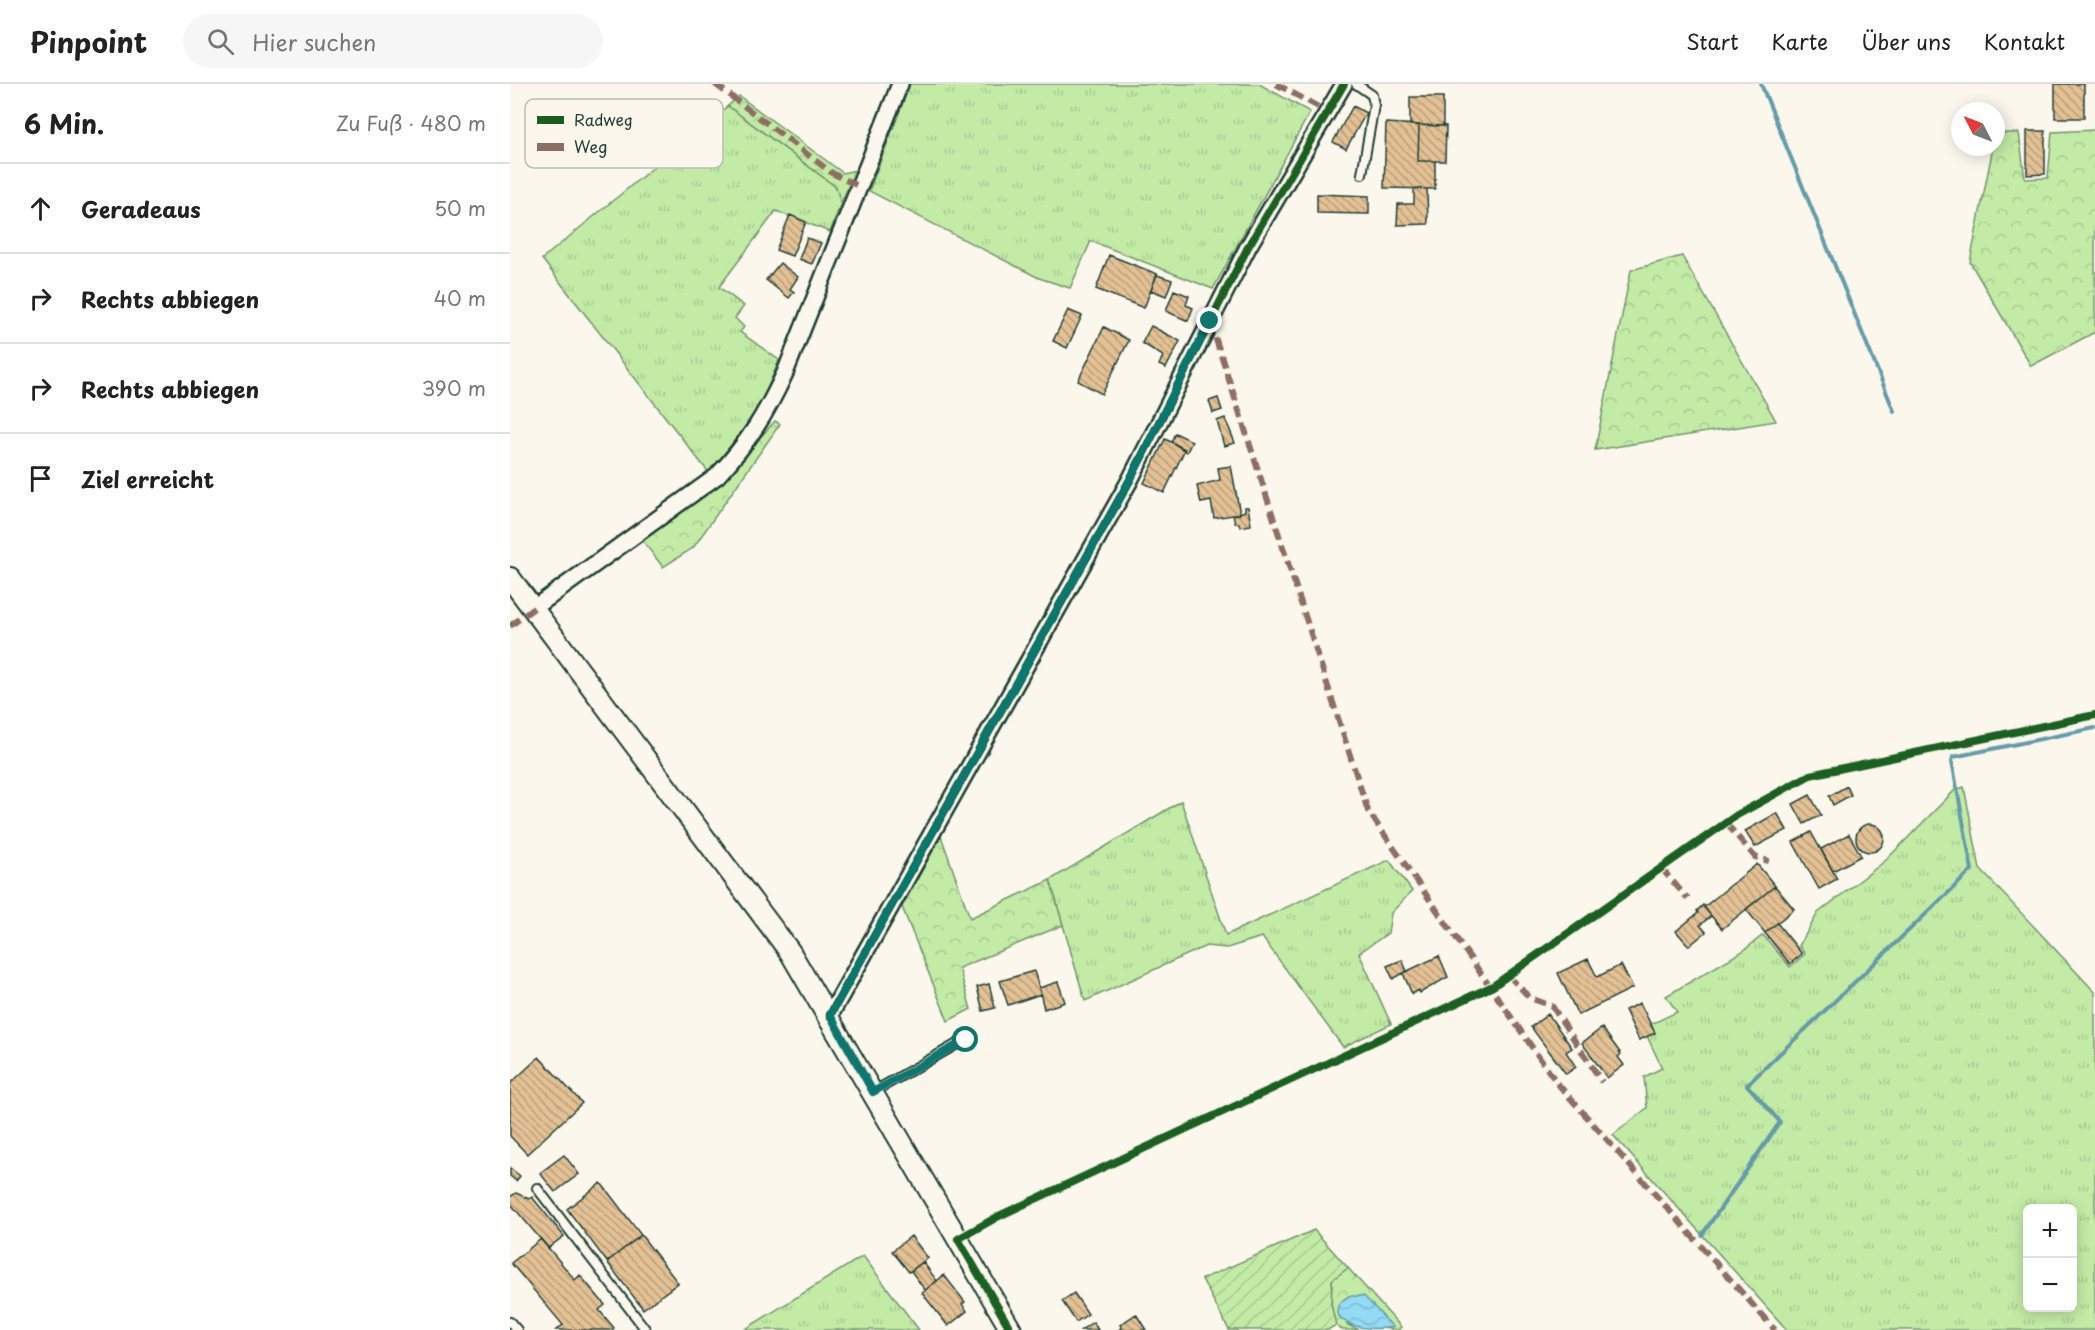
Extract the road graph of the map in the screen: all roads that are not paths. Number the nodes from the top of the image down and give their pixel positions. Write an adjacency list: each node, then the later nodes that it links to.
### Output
1 (900, 84): 6 (street)
2 (1344, 84): 7 (street)
3 (1356, 84): 4 (lane)
4 (1362, 174)
5 (510, 578): 6 (street)
6 (534, 608): 7 (street)
7 (830, 1015): 9 (street)
8 (966, 1040): 9 (lane)
9 (873, 1092): 14 (street)
10 (537, 1188): 13 (lane)
11 (510, 1322): 12 (lane)
12 (517, 1330)
13 (645, 1330)
14 (1011, 1330)

